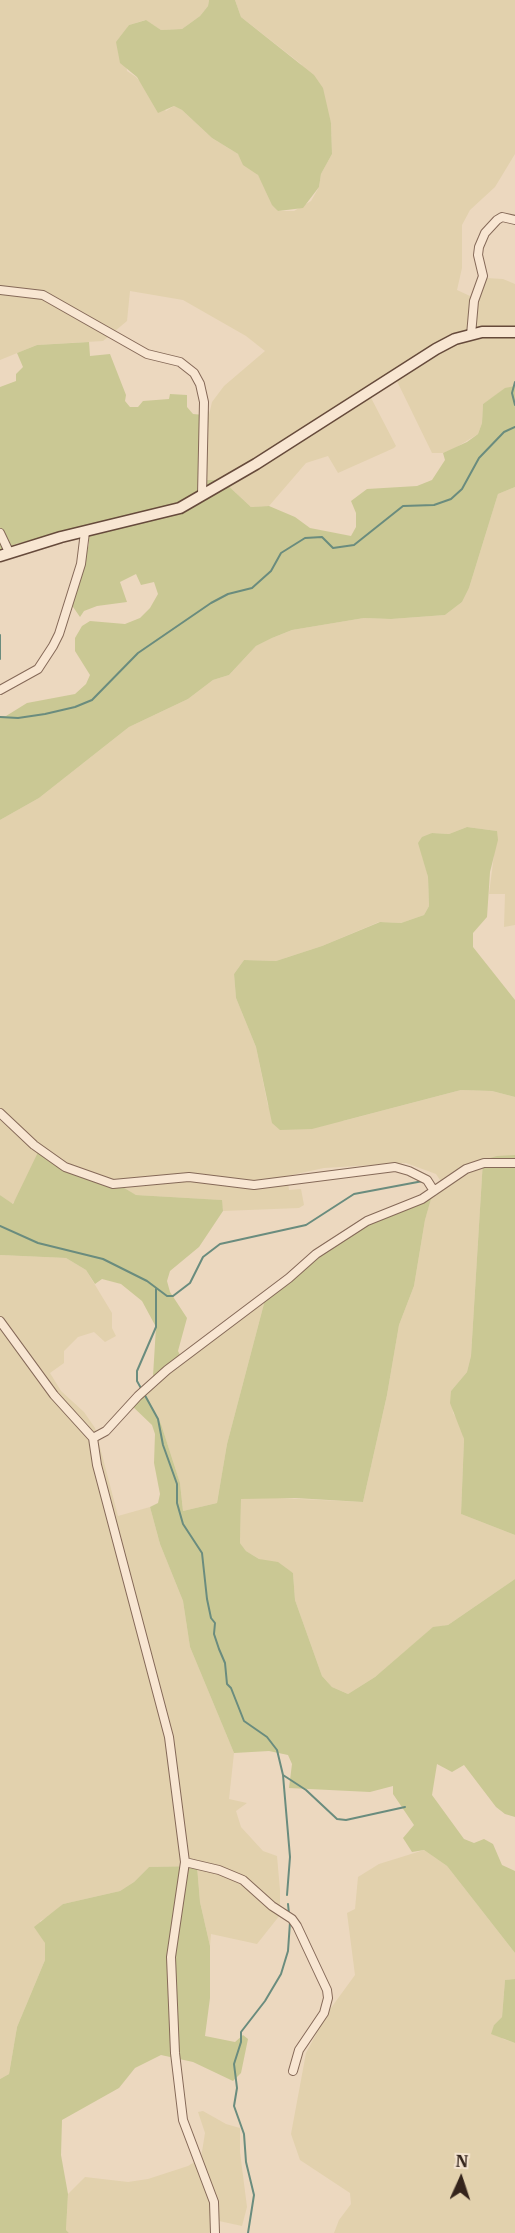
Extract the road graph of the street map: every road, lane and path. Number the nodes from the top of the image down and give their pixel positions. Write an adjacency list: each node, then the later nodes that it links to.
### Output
1 (515, 220): 4 (street)
2 (0, 290): 5 (street)
3 (515, 332): 4 (street)
4 (471, 335): 5 (street)
5 (202, 495): 6 (street)
6 (86, 532): 8 (street); 9 (street)
7 (0, 533): 8 (street)
8 (5, 554)
9 (0, 690)
10 (0, 1113): 12 (street)
11 (515, 1162): 12 (street)
12 (434, 1191): 14 (street)
13 (0, 1321): 14 (street)
14 (93, 1438): 15 (street)
15 (185, 1862): 16 (street); 17 (street)
16 (293, 2071)
17 (214, 2233)

